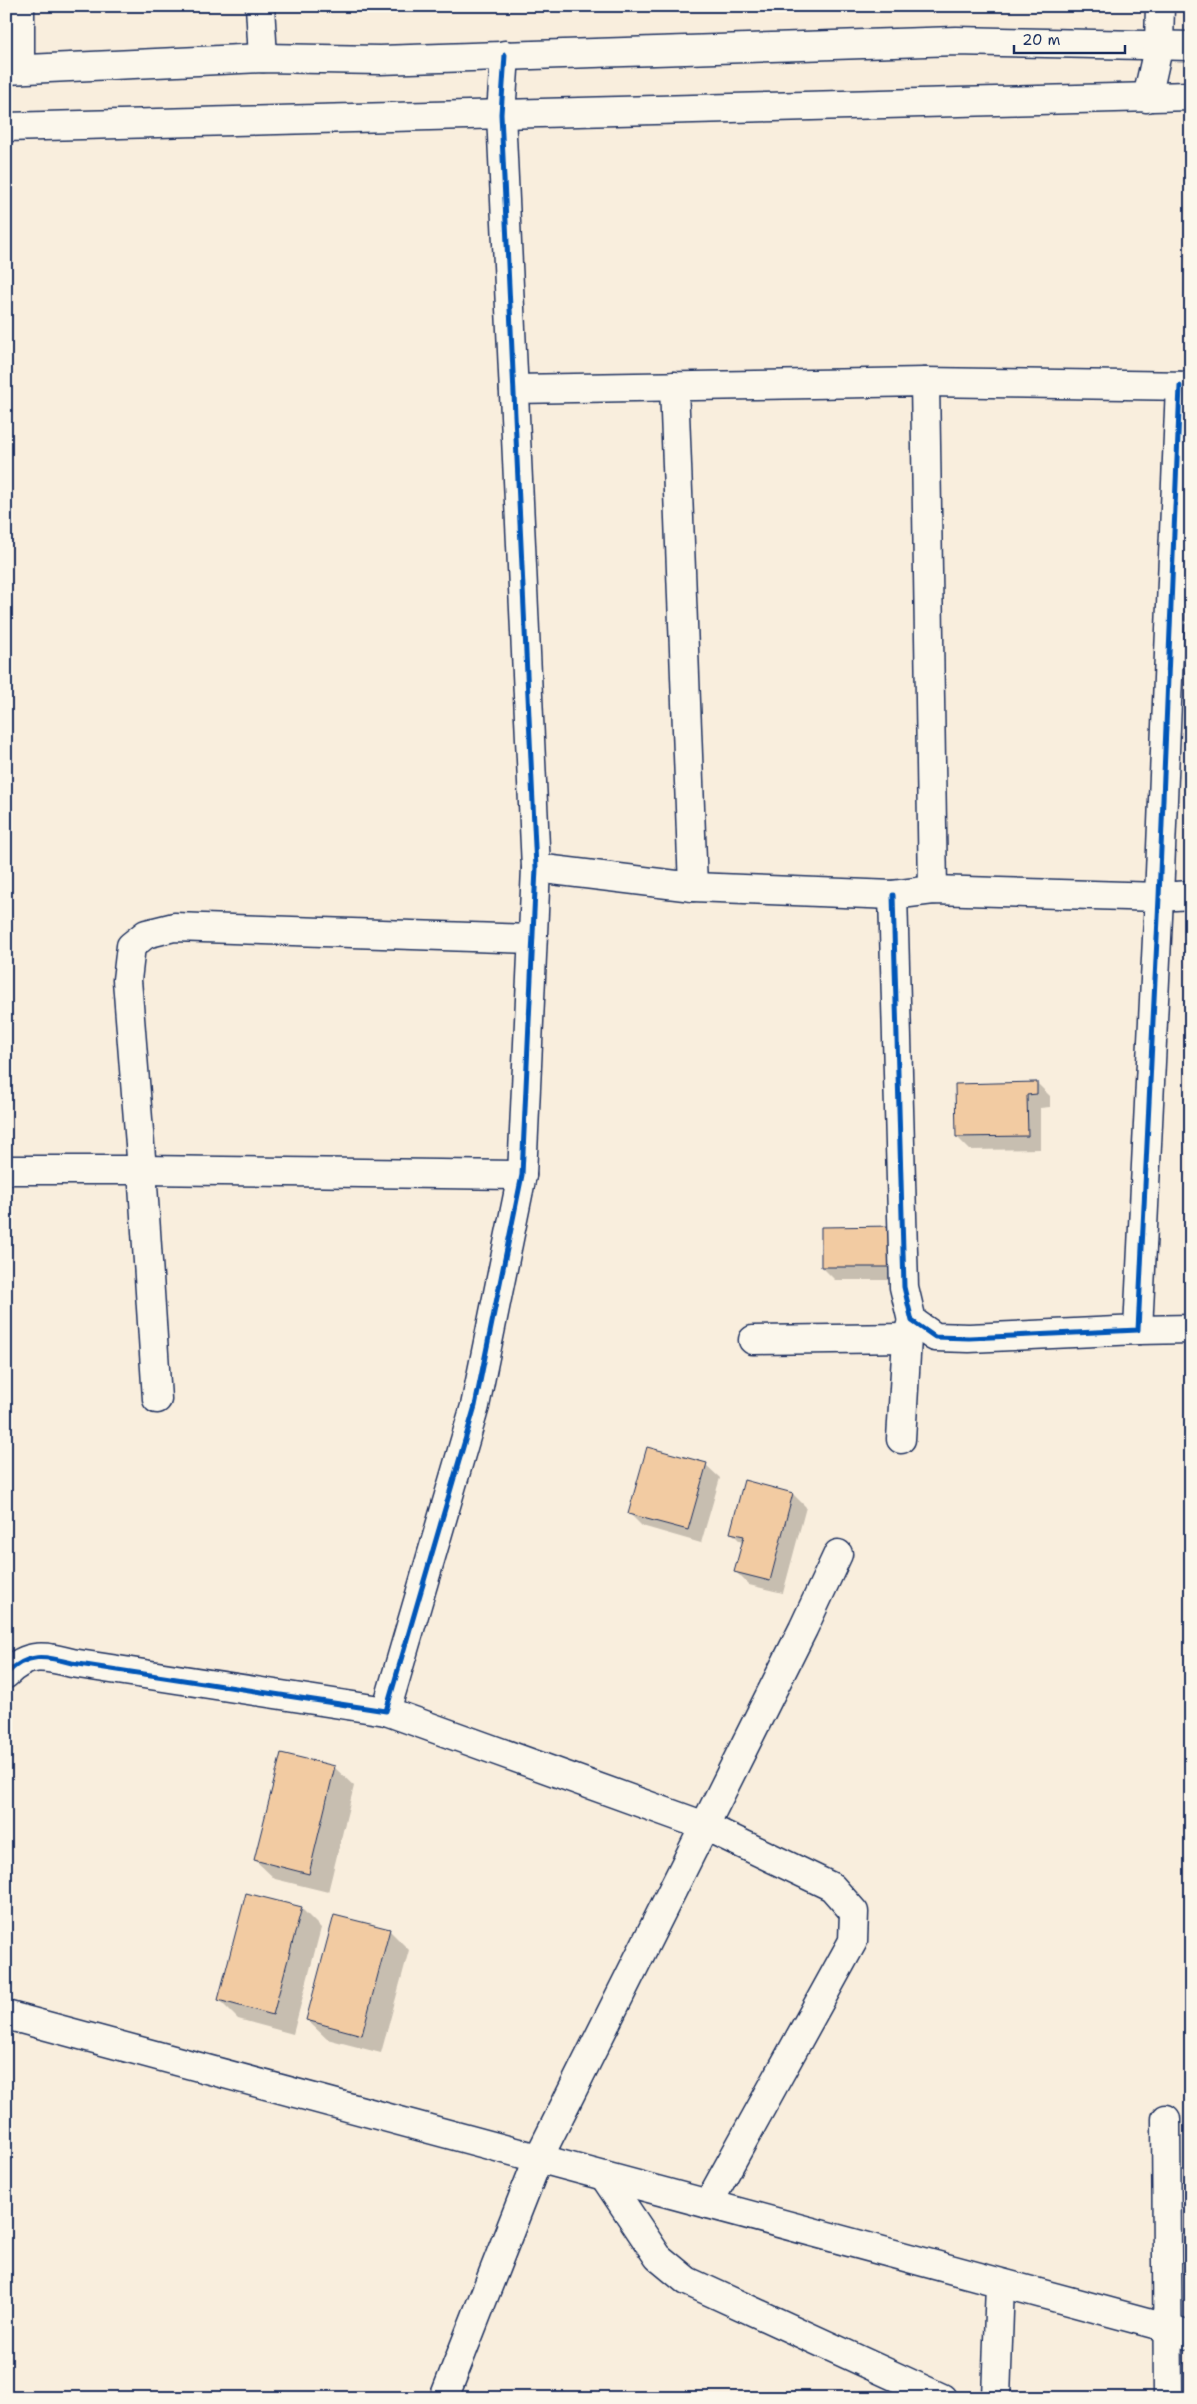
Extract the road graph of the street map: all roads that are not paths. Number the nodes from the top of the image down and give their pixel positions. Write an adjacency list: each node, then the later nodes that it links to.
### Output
1 (20, 6): 8 (street)
2 (260, 6): 7 (street)
3 (1160, 6): 4 (street)
4 (1159, 44): 5 (street); 6 (street); 10 (street)
5 (1191, 46)
6 (504, 55): 7 (street); 11 (street)
7 (263, 58): 8 (street)
8 (13, 70)
9 (1191, 96): 10 (street)
10 (1147, 98): 11 (street)
11 (501, 114): 12 (street); 16 (street)
12 (6, 127)
13 (925, 382): 14 (street); 15 (street); 19 (street)
14 (674, 386): 16 (street); 18 (street)
15 (1185, 386): 22 (street)
16 (514, 389): 17 (street)
17 (536, 868): 18 (street); 23 (street)
18 (693, 887): 20 (street)
19 (933, 890): 20 (street); 22 (street)
20 (893, 894): 28 (street)
21 (1191, 895): 22 (street)
22 (1159, 897): 29 (street)
23 (531, 939): 25 (street); 26 (street)
24 (6, 1170): 25 (street)
25 (142, 1170): 26 (street); 31 (street)
26 (522, 1175): 35 (street)
27 (1191, 1329): 29 (street)
28 (910, 1330): 29 (street); 30 (street); 32 (street)
29 (1138, 1330)
30 (753, 1340)
31 (157, 1399)
32 (901, 1439)
33 (838, 1554): 36 (street)
34 (6, 1674): 35 (street)
35 (386, 1711): 36 (street)
36 (705, 1826): 39 (street); 41 (street)
37 (6, 2015): 39 (street)
38 (1166, 2119): 43 (street)
39 (538, 2159): 40 (street); 44 (street)
40 (604, 2176): 41 (street); 45 (street)
41 (708, 2204): 42 (street)
42 (1000, 2283): 43 (street); 46 (street)
43 (1180, 2332): 47 (street)
44 (444, 2398)
45 (942, 2398)
46 (996, 2398)
47 (1168, 2398)

